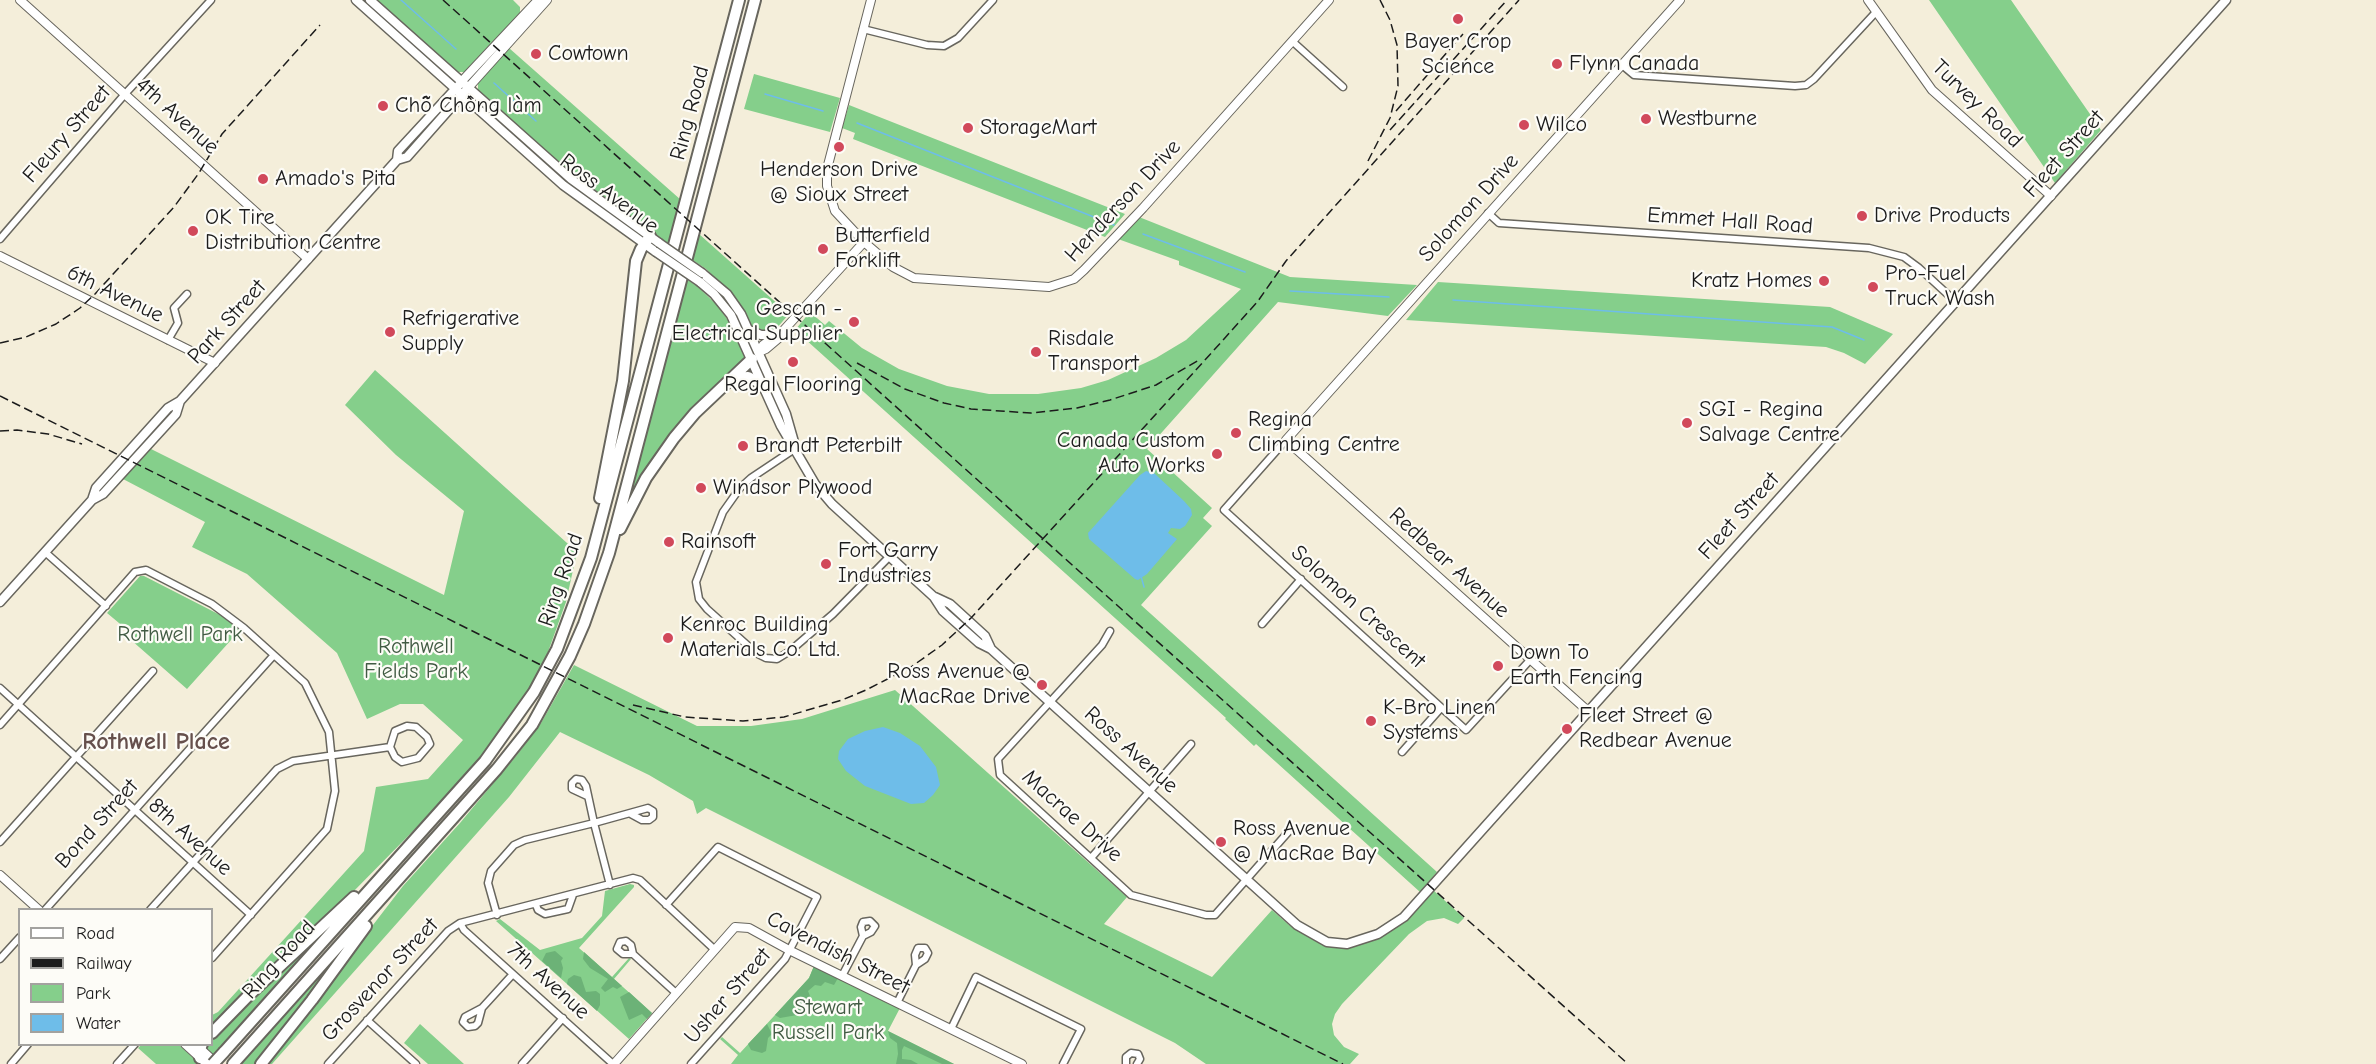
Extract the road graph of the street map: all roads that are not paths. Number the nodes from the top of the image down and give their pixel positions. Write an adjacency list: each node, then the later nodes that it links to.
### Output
1 (20, 0): 21 (street, 4th Avenue)
2 (211, 0): 21 (street, Fleury Street)
3 (356, 0): 20 (main road, Ross Avenue)
4 (370, 0): 20 (main road, Ross Avenue)
5 (538, 0): 20 (street, Park Street)
6 (547, 0): 20 (street, Park Street)
7 (740, 0): 45 (highway, Ring Road)
8 (755, 0): 41 (highway, Ring Road)
9 (871, 0): 16 (street, Henderson Drive)
10 (993, 0): 16 (street)
11 (1329, 0): 17 (street, Henderson Drive)
12 (1680, 0): 18 (street, Solomon Drive)
13 (1868, 0): 15 (street, Turvey Road)
14 (2226, 0): 22 (main road, Fleet Street)
15 (1876, 12): 18 (street); 22 (street, Turvey Road)
16 (863, 29): 25 (street, Henderson Drive)
17 (1292, 41): 19 (street); 25 (street, Henderson Drive)
18 (1622, 65): 23 (street, Solomon Drive)
19 (1343, 87)
20 (462, 88): 26 (main road, Ross Avenue); 28 (main road, Park Street)
21 (125, 94): 24 (street, Fleury Street); 28 (street, 4th Avenue)
22 (2050, 196): 30 (main road, Fleet Street)
23 (1488, 213): 30 (street, Emmet Hall Road); 38 (street, Solomon Drive)
24 (0, 239)
25 (864, 242): 32 (street)
26 (652, 244): 31 (main road, Ross Avenue, bridge); 34 (main road, Ross Avenue, bridge); 45 (highway)
27 (0, 256): 33 (street, 6th Avenue)
28 (308, 259): 35 (main road, Park Street)
29 (186, 294): 33 (street)
30 (1956, 302): 56 (main road, Fleet Street)
31 (749, 330): 32 (main road); 34 (main road, Ross Avenue)
32 (778, 334): 34 (street)
33 (168, 340): 35 (street, 6th Avenue)
34 (756, 355): 36 (highway); 37 (main road, Ross Avenue); 39 (main road, Ross Avenue)
35 (215, 363): 40 (main road, Park Street)
36 (731, 380): 37 (highway); 41 (highway)
37 (765, 388): 39 (main road, Ross Avenue)
38 (1286, 440): 43 (street, Solomon Crescent); 50 (street, Redbear Avenue)
39 (796, 448): 42 (main road, Ross Avenue); 42 (street)
40 (45, 552): 44 (main road, Park Street); 46 (street)
41 (609, 553): 76 (highway, Ring Road)
42 (889, 557): 53 (main road, Ross Avenue)
43 (1301, 579): 47 (street); 55 (street, Solomon Crescent)
44 (0, 602)
45 (575, 604): 70 (highway, Ring Road)
46 (104, 608): 49 (street); 54 (street)
47 (1262, 624)
48 (1110, 632): 53 (street, Macrae Drive)
49 (274, 655): 61 (street); 65 (street, Bond Street)
50 (1530, 660): 55 (street, Solomon Crescent); 56 (street, Redbear Avenue)
51 (153, 671): 62 (street)
52 (0, 688): 54 (street, 8th Avenue)
53 (1050, 702): 63 (main road, Ross Avenue); 71 (street, Macrae Drive)
54 (18, 705): 57 (street); 62 (street, 8th Avenue)
55 (1442, 708): 60 (street)
56 (1589, 712): 74 (main road, Fleet Street)
57 (0, 725)
58 (1191, 744): 63 (street)
59 (390, 747): 59 (street); 61 (street)
60 (1402, 752)
61 (332, 754): 72 (street); 83 (street)
62 (76, 757): 65 (street, 8th Avenue); 69 (street)
63 (1150, 792): 71 (street); 74 (main road, Ross Avenue)
64 (587, 796): 67 (street)
65 (134, 810): 72 (street, 8th Avenue); 81 (street, Bond Street)
66 (631, 814): 67 (street)
67 (594, 823): 75 (street); 84 (street)
68 (1290, 830): 74 (street, Macrae Drive)
69 (0, 842)
70 (399, 857): 102 (highway); 110 (highway, Ring Road, bridge)
71 (1091, 858): 74 (street, Macrae Drive)
72 (192, 862): 82 (street); 83 (street, 8th Avenue)
73 (0, 875): 80 (street)
74 (1247, 879)
75 (610, 885): 77 (street); 79 (street)
76 (393, 887): 106 (highway, Ring Road); 111 (highway)
77 (573, 895): 78 (street); 78 (street)
78 (536, 905): 84 (street)
79 (666, 905): 88 (street); 89 (street, Usher Street)
80 (38, 908)
81 (46, 908)
82 (151, 908)
83 (251, 915): 91 (street)
84 (497, 915): 85 (street)
85 (460, 924): 94 (street, 7th Avenue); 100 (street, Grosvenor Street)
86 (863, 936): 95 (street)
87 (18, 939): 92 (street)
88 (715, 950): 89 (street, Cavendish Street); 96 (street, Cavendish Street)
89 (789, 950): 95 (street, Cavendish Street); 116 (street, Usher Street)
90 (633, 954): 96 (street)
91 (213, 957)
92 (0, 959)
93 (916, 965): 97 (street)
94 (513, 974): 98 (street); 99 (street, 7th Avenue)
95 (842, 976): 97 (street, Cavendish Street)
96 (676, 993): 115 (street, Cavendish Street)
97 (897, 1004): 101 (street, Cavendish Street)
98 (482, 1008)
99 (562, 1018): 114 (street); 115 (street, 7th Avenue)
100 (367, 1020): 112 (street, Grosvenor Street); 113 (street)
101 (951, 1029): 107 (street, Cavendish Street); 117 (street)
102 (213, 1031)
103 (26, 1046): 108 (street)
104 (133, 1046): 109 (street)
105 (201, 1052): 110 (street)
106 (234, 1063)
107 (1018, 1063)
108 (11, 1064)
109 (117, 1064)
110 (215, 1064)
111 (261, 1064)
112 (328, 1064)
113 (416, 1064)
114 (522, 1064)
115 (614, 1064)
116 (692, 1064)
117 (1064, 1064)
118 (1126, 1064): 119 (street)
119 (1137, 1064)

